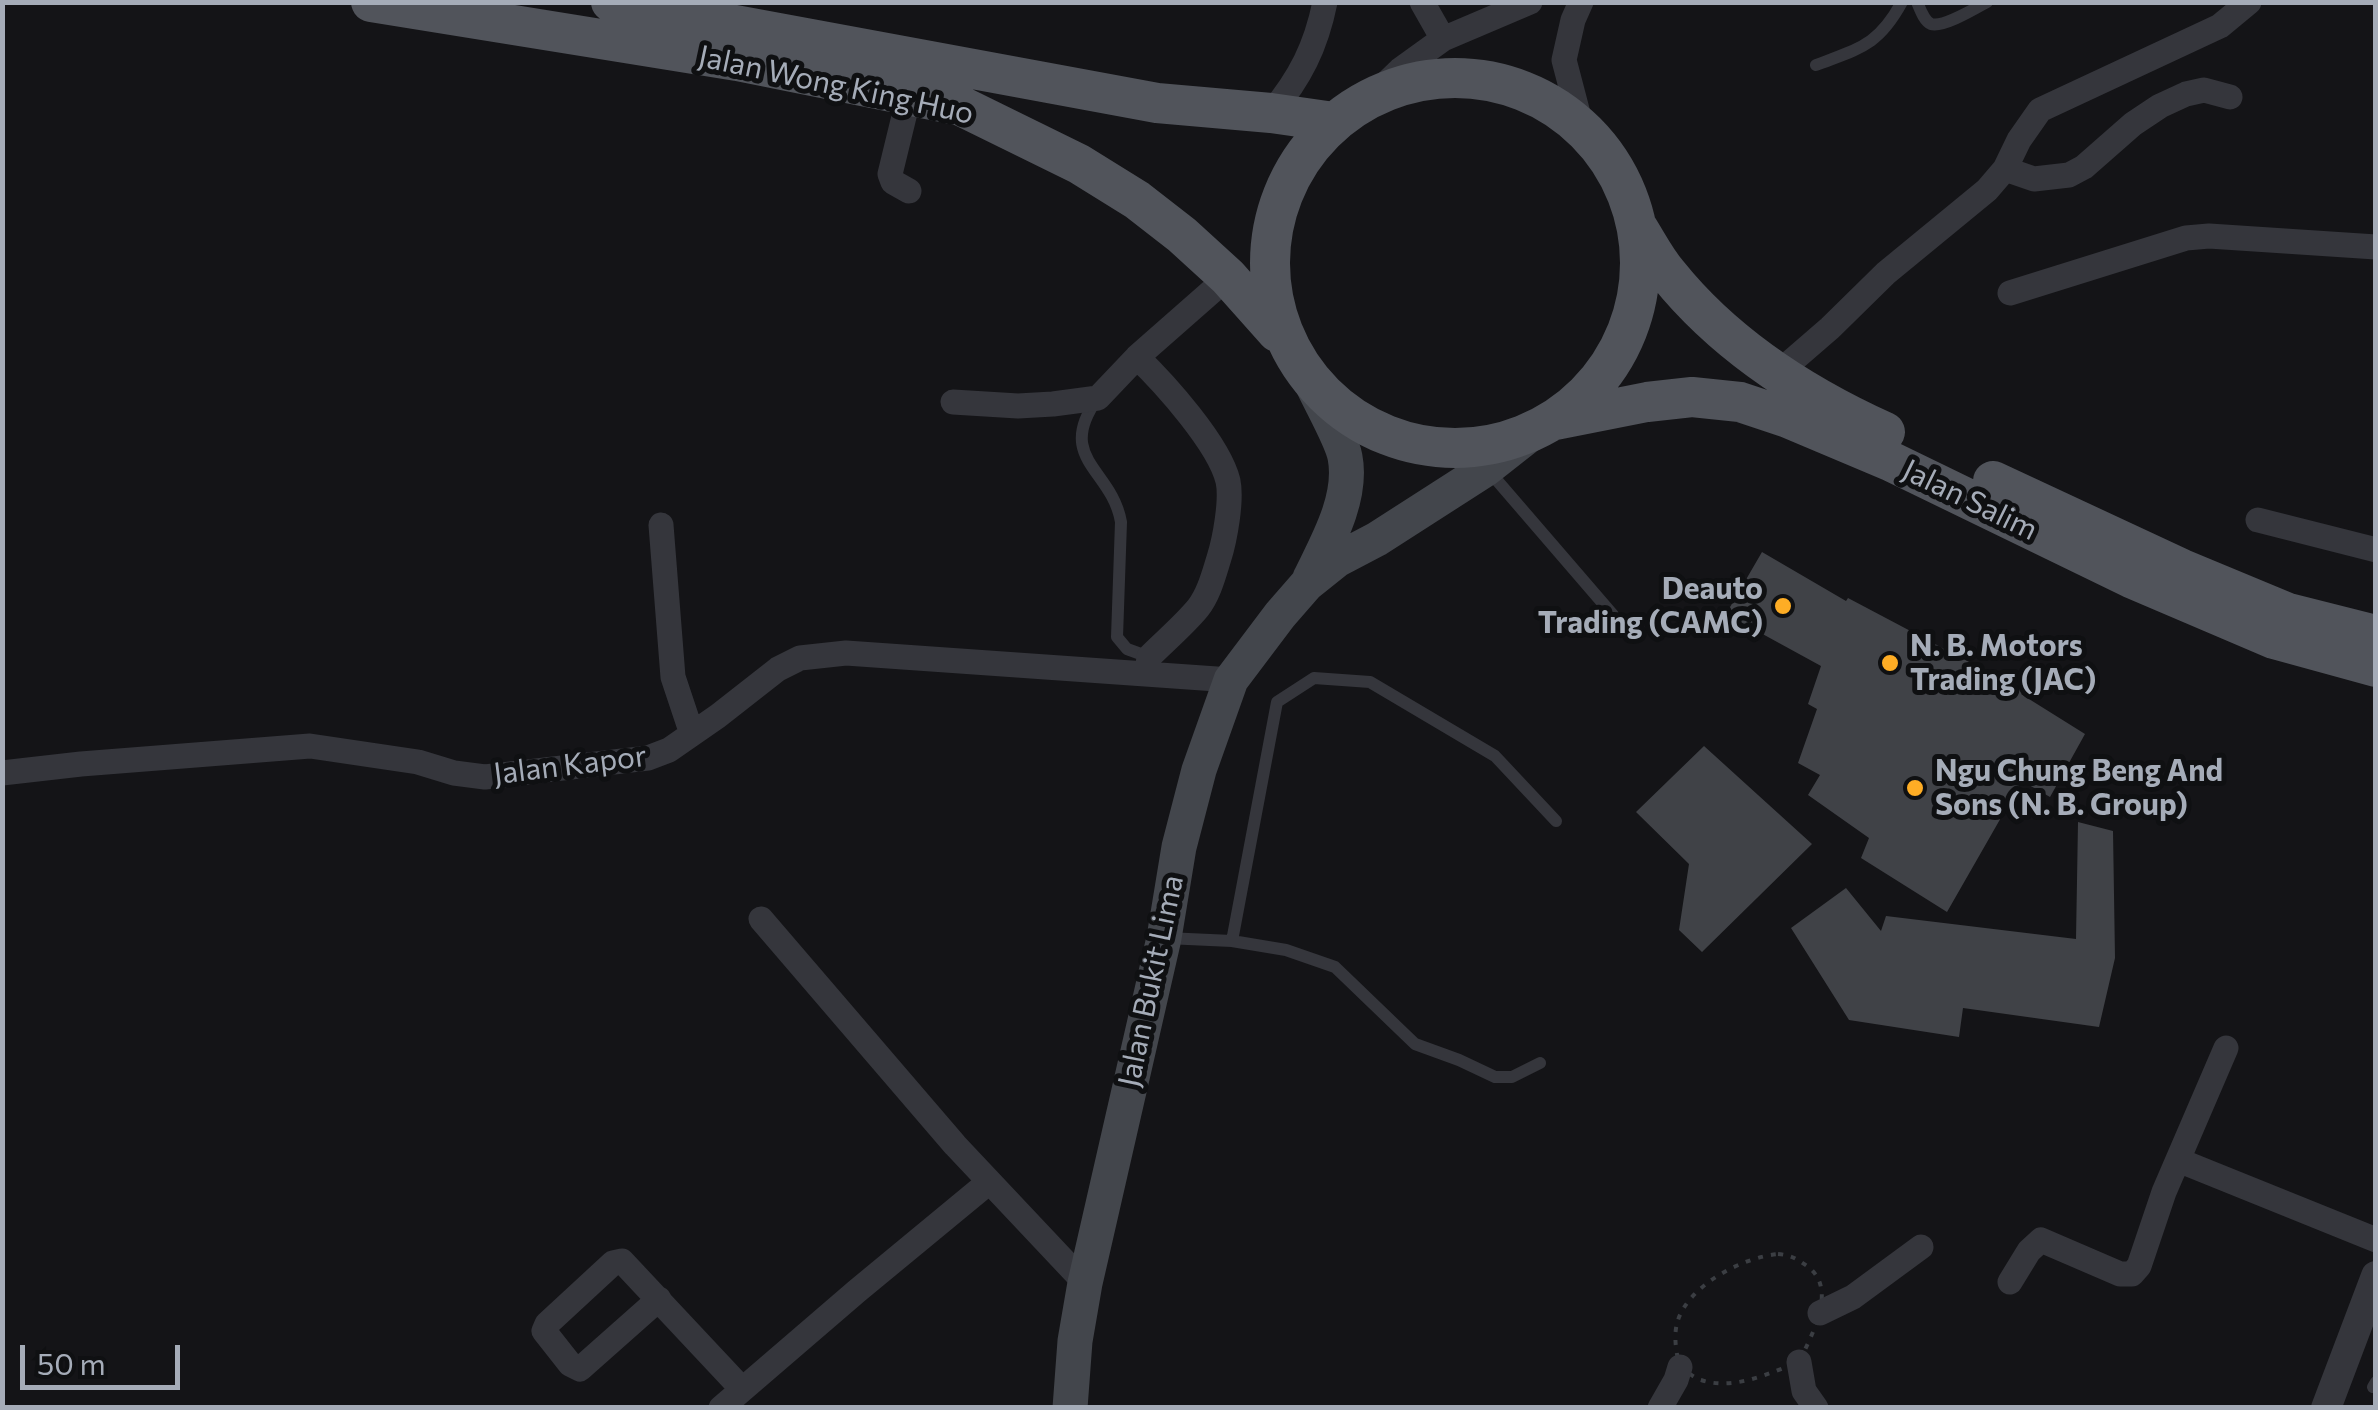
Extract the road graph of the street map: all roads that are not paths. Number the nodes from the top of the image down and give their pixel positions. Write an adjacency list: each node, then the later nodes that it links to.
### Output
1 (371, 2): 14 (main road, Jalan Wong King Huo)
2 (611, 2): 11 (main road, Jalan Wong King Huo)
3 (1326, 2): 17 (street)
4 (1422, 2): 12 (street)
5 (1530, 2): 12 (street)
6 (1581, 2): 19 (street)
7 (1902, 2): 13 (lane)
8 (1918, 2): 9 (lane)
9 (1988, 2)
10 (2249, 2): 20 (street)
11 (689, 9): 17 (main road, Jalan Wong King Huo)
12 (1443, 39): 15 (street)
13 (1816, 65)
14 (910, 96): 21 (street); 24 (main road, Jalan Wong King Huo)
15 (1373, 96): 18 (main road); 19 (main road)
16 (2230, 97): 20 (street)
17 (1271, 113): 18 (main road, Jalan Wong King Huo)
18 (1334, 122): 26 (main road)
19 (1581, 125): 22 (main road)
20 (2006, 169): 28 (street)
21 (909, 190)
22 (1638, 228): 28 (main road, Jalan Salim); 32 (main road)
23 (2376, 246): 25 (street)
24 (1228, 277): 26 (main road, Jalan Wong King Huo); 27 (street)
25 (2010, 293)
26 (1286, 343): 29 (main road, Jalan Salim)
27 (1137, 357): 30 (street); 40 (street)
28 (1778, 373): 39 (main road, Jalan Salim)
29 (1312, 384): 32 (main road, Jalan Salim); 37 (main road)
30 (1098, 398): 31 (street); 40 (lane)
31 (953, 402)
32 (1544, 426): 33 (main road); 41 (main road, Jalan Salim)
33 (1486, 468): 37 (main road); 38 (lane)
34 (2258, 520): 36 (street)
35 (661, 525): 43 (street)
36 (2376, 550)
37 (1307, 584): 42 (main road, Jalan Bukit Lima)
38 (1613, 615)
39 (2376, 635)
40 (1148, 665): 42 (street, Jalan Kapor); 43 (street, Jalan Kapor)
41 (2376, 667)
42 (1231, 680): 47 (main road, Jalan Bukit Lima)
43 (692, 734): 44 (street, Jalan Kapor)
44 (2, 773)
45 (1556, 821): 48 (lane)
46 (761, 919): 52 (street)
47 (1164, 938): 48 (lane); 57 (main road, Jalan Bukit Lima)
48 (1232, 941): 50 (lane)
49 (2226, 1048): 51 (street)
50 (1540, 1063)
51 (2178, 1160): 53 (street); 56 (street)
52 (989, 1182): 57 (street); 62 (street)
53 (2376, 1240)
54 (1921, 1247): 59 (street)
55 (2376, 1276): 67 (street)
56 (2010, 1282)
57 (1085, 1283): 64 (main road, Jalan Bukit Lima)
58 (659, 1299): 58 (street); 62 (street)
59 (1820, 1313)
60 (1798, 1362): 66 (street)
61 (1680, 1366): 65 (street)
62 (742, 1389): 63 (street)
63 (722, 1408)
64 (1070, 1408)
65 (1660, 1408)
66 (1816, 1408)
67 (2326, 1408)

